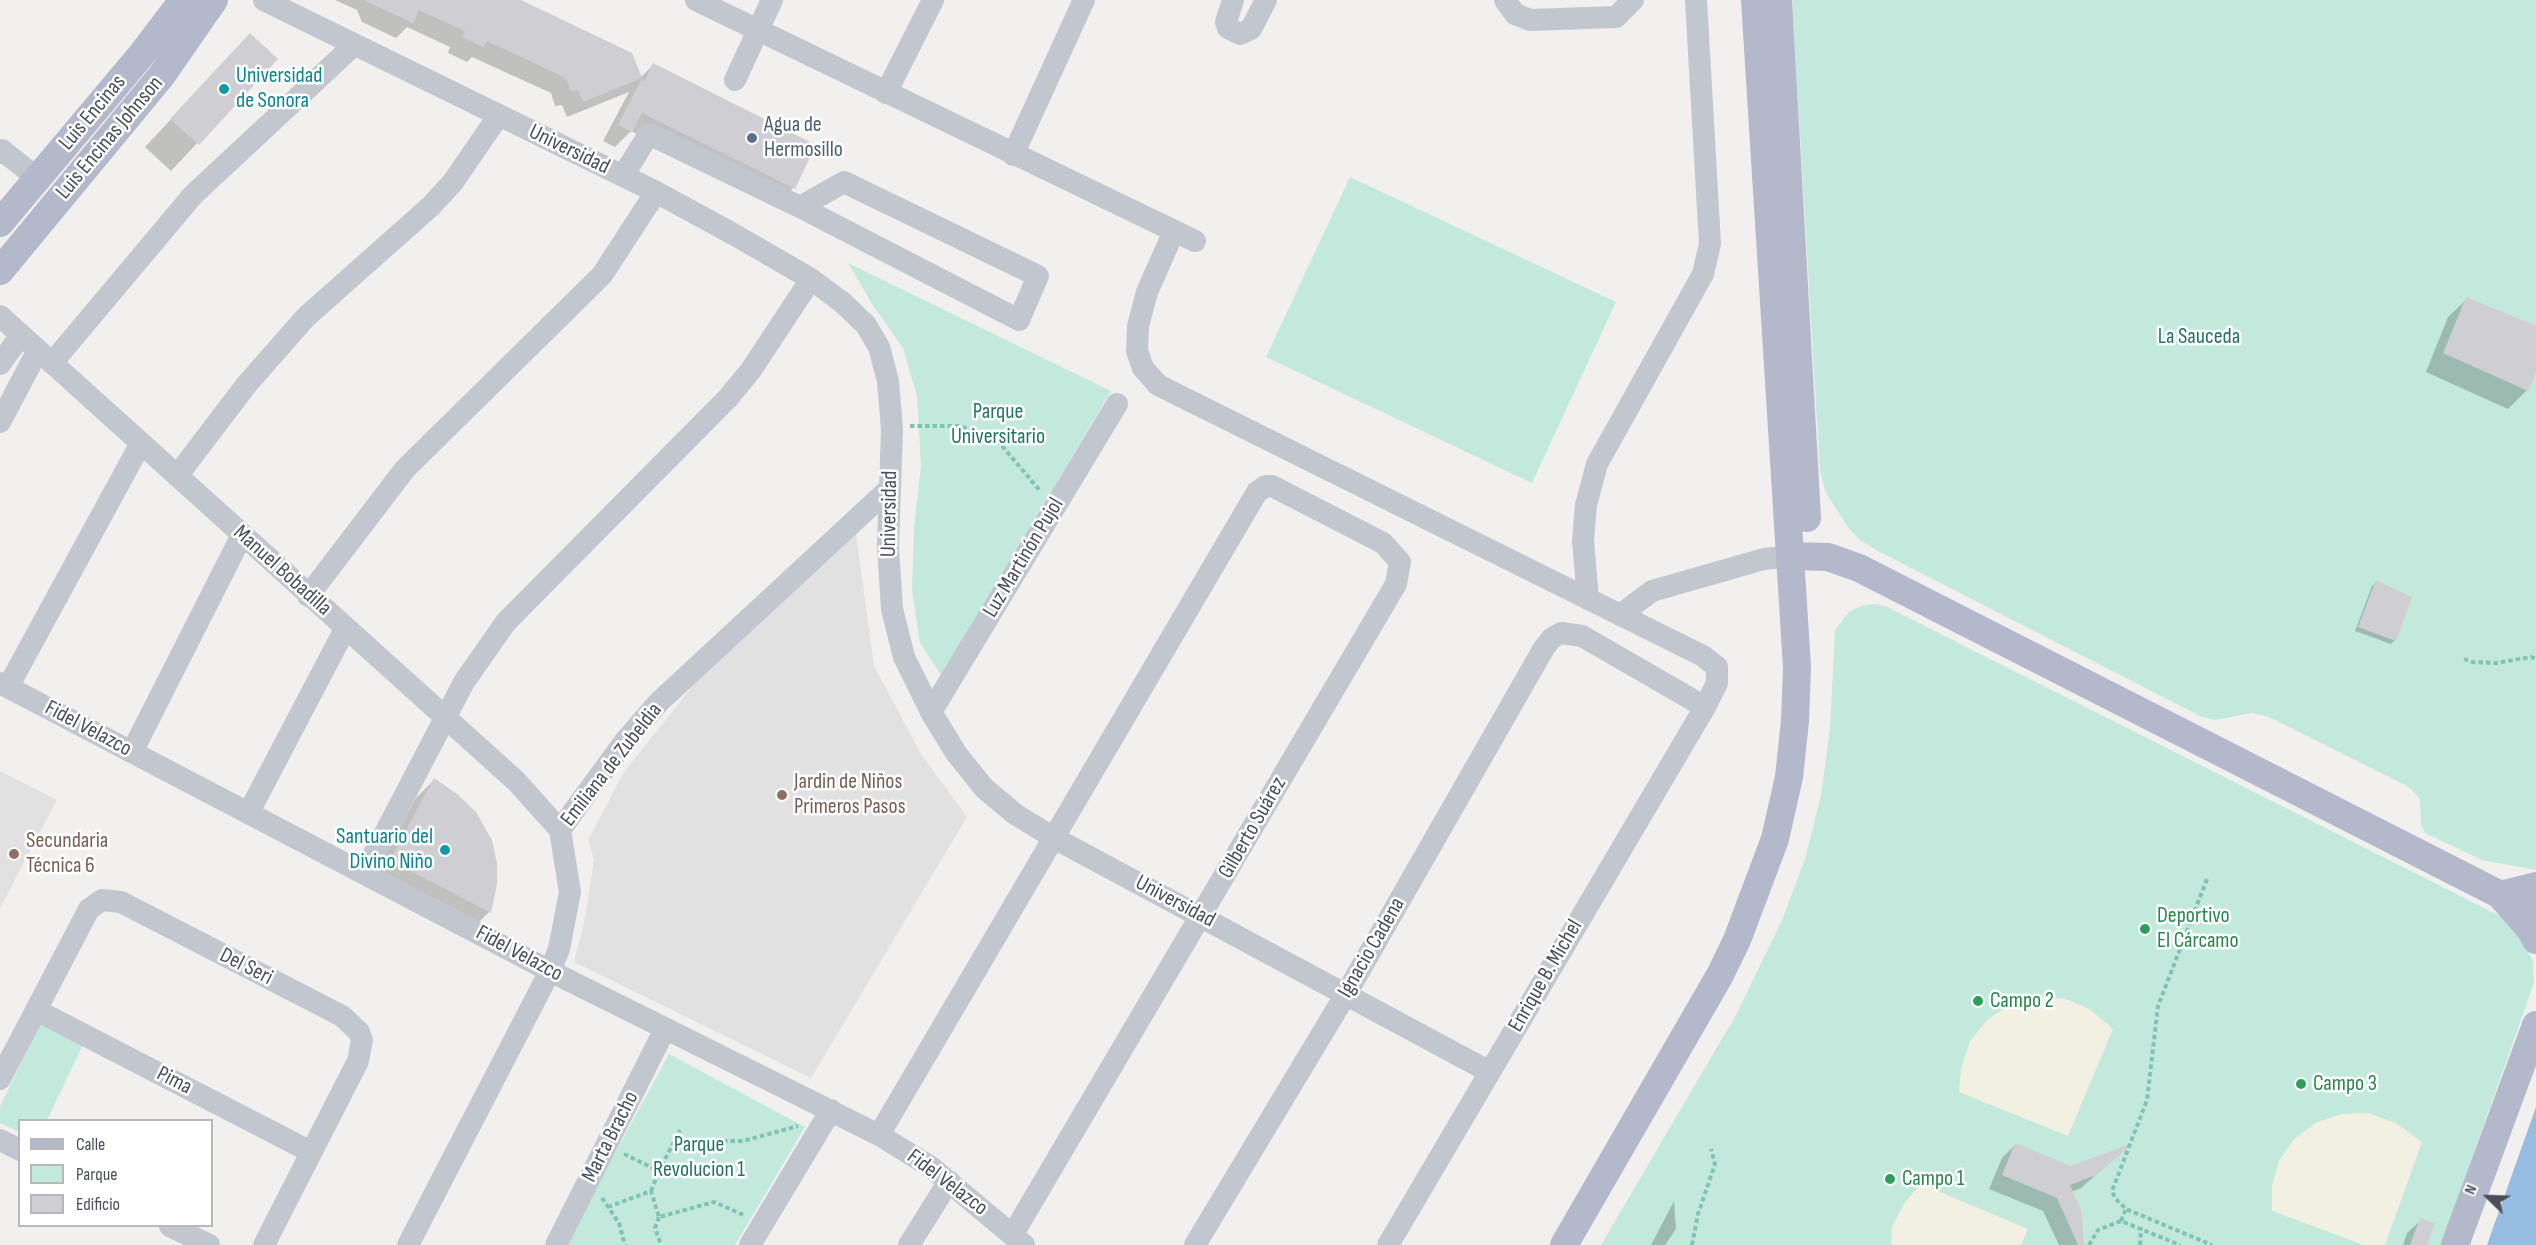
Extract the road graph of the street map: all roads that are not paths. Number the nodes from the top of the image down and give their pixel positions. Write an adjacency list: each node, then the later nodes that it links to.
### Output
1 (183, 0): 23 (main road, Luis Encinas)
2 (214, 0): 29 (main road, Luis Encinas Johnson)
3 (264, 0): 16 (street, Universidad)
4 (696, 0): 15 (street)
5 (772, 0): 15 (street)
6 (933, 0): 18 (street)
7 (1084, 0): 21 (street)
8 (1233, 0): 9 (street)
9 (1266, 0)
10 (1505, 0): 11 (street)
11 (1633, 0)
12 (1696, 0): 42 (street)
13 (1755, 0): 40 (main road)
14 (1778, 0): 40 (main road)
15 (757, 30): 17 (street); 18 (street)
16 (354, 45): 19 (street, Universidad); 32 (street)
17 (735, 80)
18 (886, 93): 21 (street)
19 (499, 116): 22 (street, Universidad); 37 (street)
20 (0, 153): 23 (street)
21 (1013, 155): 27 (street)
22 (622, 176): 24 (street, Universidad); 25 (street)
23 (37, 178): 26 (main road, Luis Encinas)
24 (656, 192): 30 (street, Universidad); 41 (street)
25 (800, 207): 25 (street)
26 (0, 223)
27 (1174, 231): 28 (street); 42 (street)
28 (1195, 241)
29 (0, 271)
30 (811, 279): 38 (street, Universidad); 48 (street)
31 (0, 316): 32 (street, Manuel Bobadilla)
32 (37, 349): 33 (street); 35 (street); 36 (street, Manuel Bobadilla)
33 (0, 364)
34 (1117, 404): 47 (street, Luz Martinón Pujol)
35 (0, 422)
36 (141, 443): 37 (street, Manuel Bobadilla); 45 (street)
37 (177, 476): 39 (street, Manuel Bobadilla)
38 (890, 488): 47 (street, Universidad); 51 (street, Emiliana de Zubeldia)
39 (242, 535): 41 (street, Manuel Bobadilla); 49 (street)
40 (1800, 556): 43 (street); 55 (main road); 82 (main road); 83 (main road)
41 (308, 596): 44 (street, Manuel Bobadilla)
42 (1588, 599): 43 (street)
43 (1620, 615): 46 (street, Enrique B. Michel)
44 (345, 628): 48 (street, Manuel Bobadilla); 50 (street)
45 (4, 685): 49 (street, Fidel Velazco)
46 (1705, 707): 60 (street, Ignacio Cadena); 64 (street, Enrique B. Michel)
47 (931, 712): 52 (street, Universidad)
48 (445, 718): 51 (street, Manuel Bobadilla); 53 (street)
49 (132, 752): 50 (street, Fidel Velazco)
50 (249, 812): 53 (street, Fidel Velazco)
51 (560, 830): 59 (street, Emiliana de Zubeldia)
52 (1054, 838): 57 (street, Universidad); 57 (street, Gilberto Suárez); 67 (street)
53 (364, 873): 59 (street, Fidel Velazco)
54 (2536, 886): 55 (main road)
55 (2500, 895): 56 (main road); 58 (main road)
56 (2536, 913)
57 (1201, 916): 60 (street, Universidad); 73 (street, Gilberto Suárez)
58 (2536, 940)
59 (550, 971): 63 (street, Fidel Velazco); 76 (street, Emiliana de Zubeldia)
60 (1346, 994): 64 (street, Universidad); 80 (street, Ignacio Cadena)
61 (36, 1010): 65 (street, Del Seri); 70 (street, Pima); 70 (street, Del Seri)
62 (2536, 1025): 84 (main road)
63 (665, 1029): 66 (street, Fidel Velazco); 77 (street, Marta Bracho)
64 (1490, 1072): 81 (street, Enrique B. Michel)
65 (0, 1079)
66 (831, 1110): 67 (street, Fidel Velazco); 78 (street)
67 (879, 1135): 71 (street, Fidel Velazco)
68 (0, 1140): 69 (street)
69 (18, 1149)
70 (311, 1152): 75 (street, Del Seri)
71 (949, 1181): 73 (street, Fidel Velazco); 79 (street)
72 (172, 1227): 74 (street)
73 (1018, 1239)
74 (209, 1245)
75 (264, 1245)
76 (408, 1245)
77 (556, 1245)
78 (750, 1245)
79 (909, 1245)
80 (1195, 1245)
81 (1388, 1245)
82 (1564, 1245)
83 (1587, 1245)
84 (2455, 1245)

